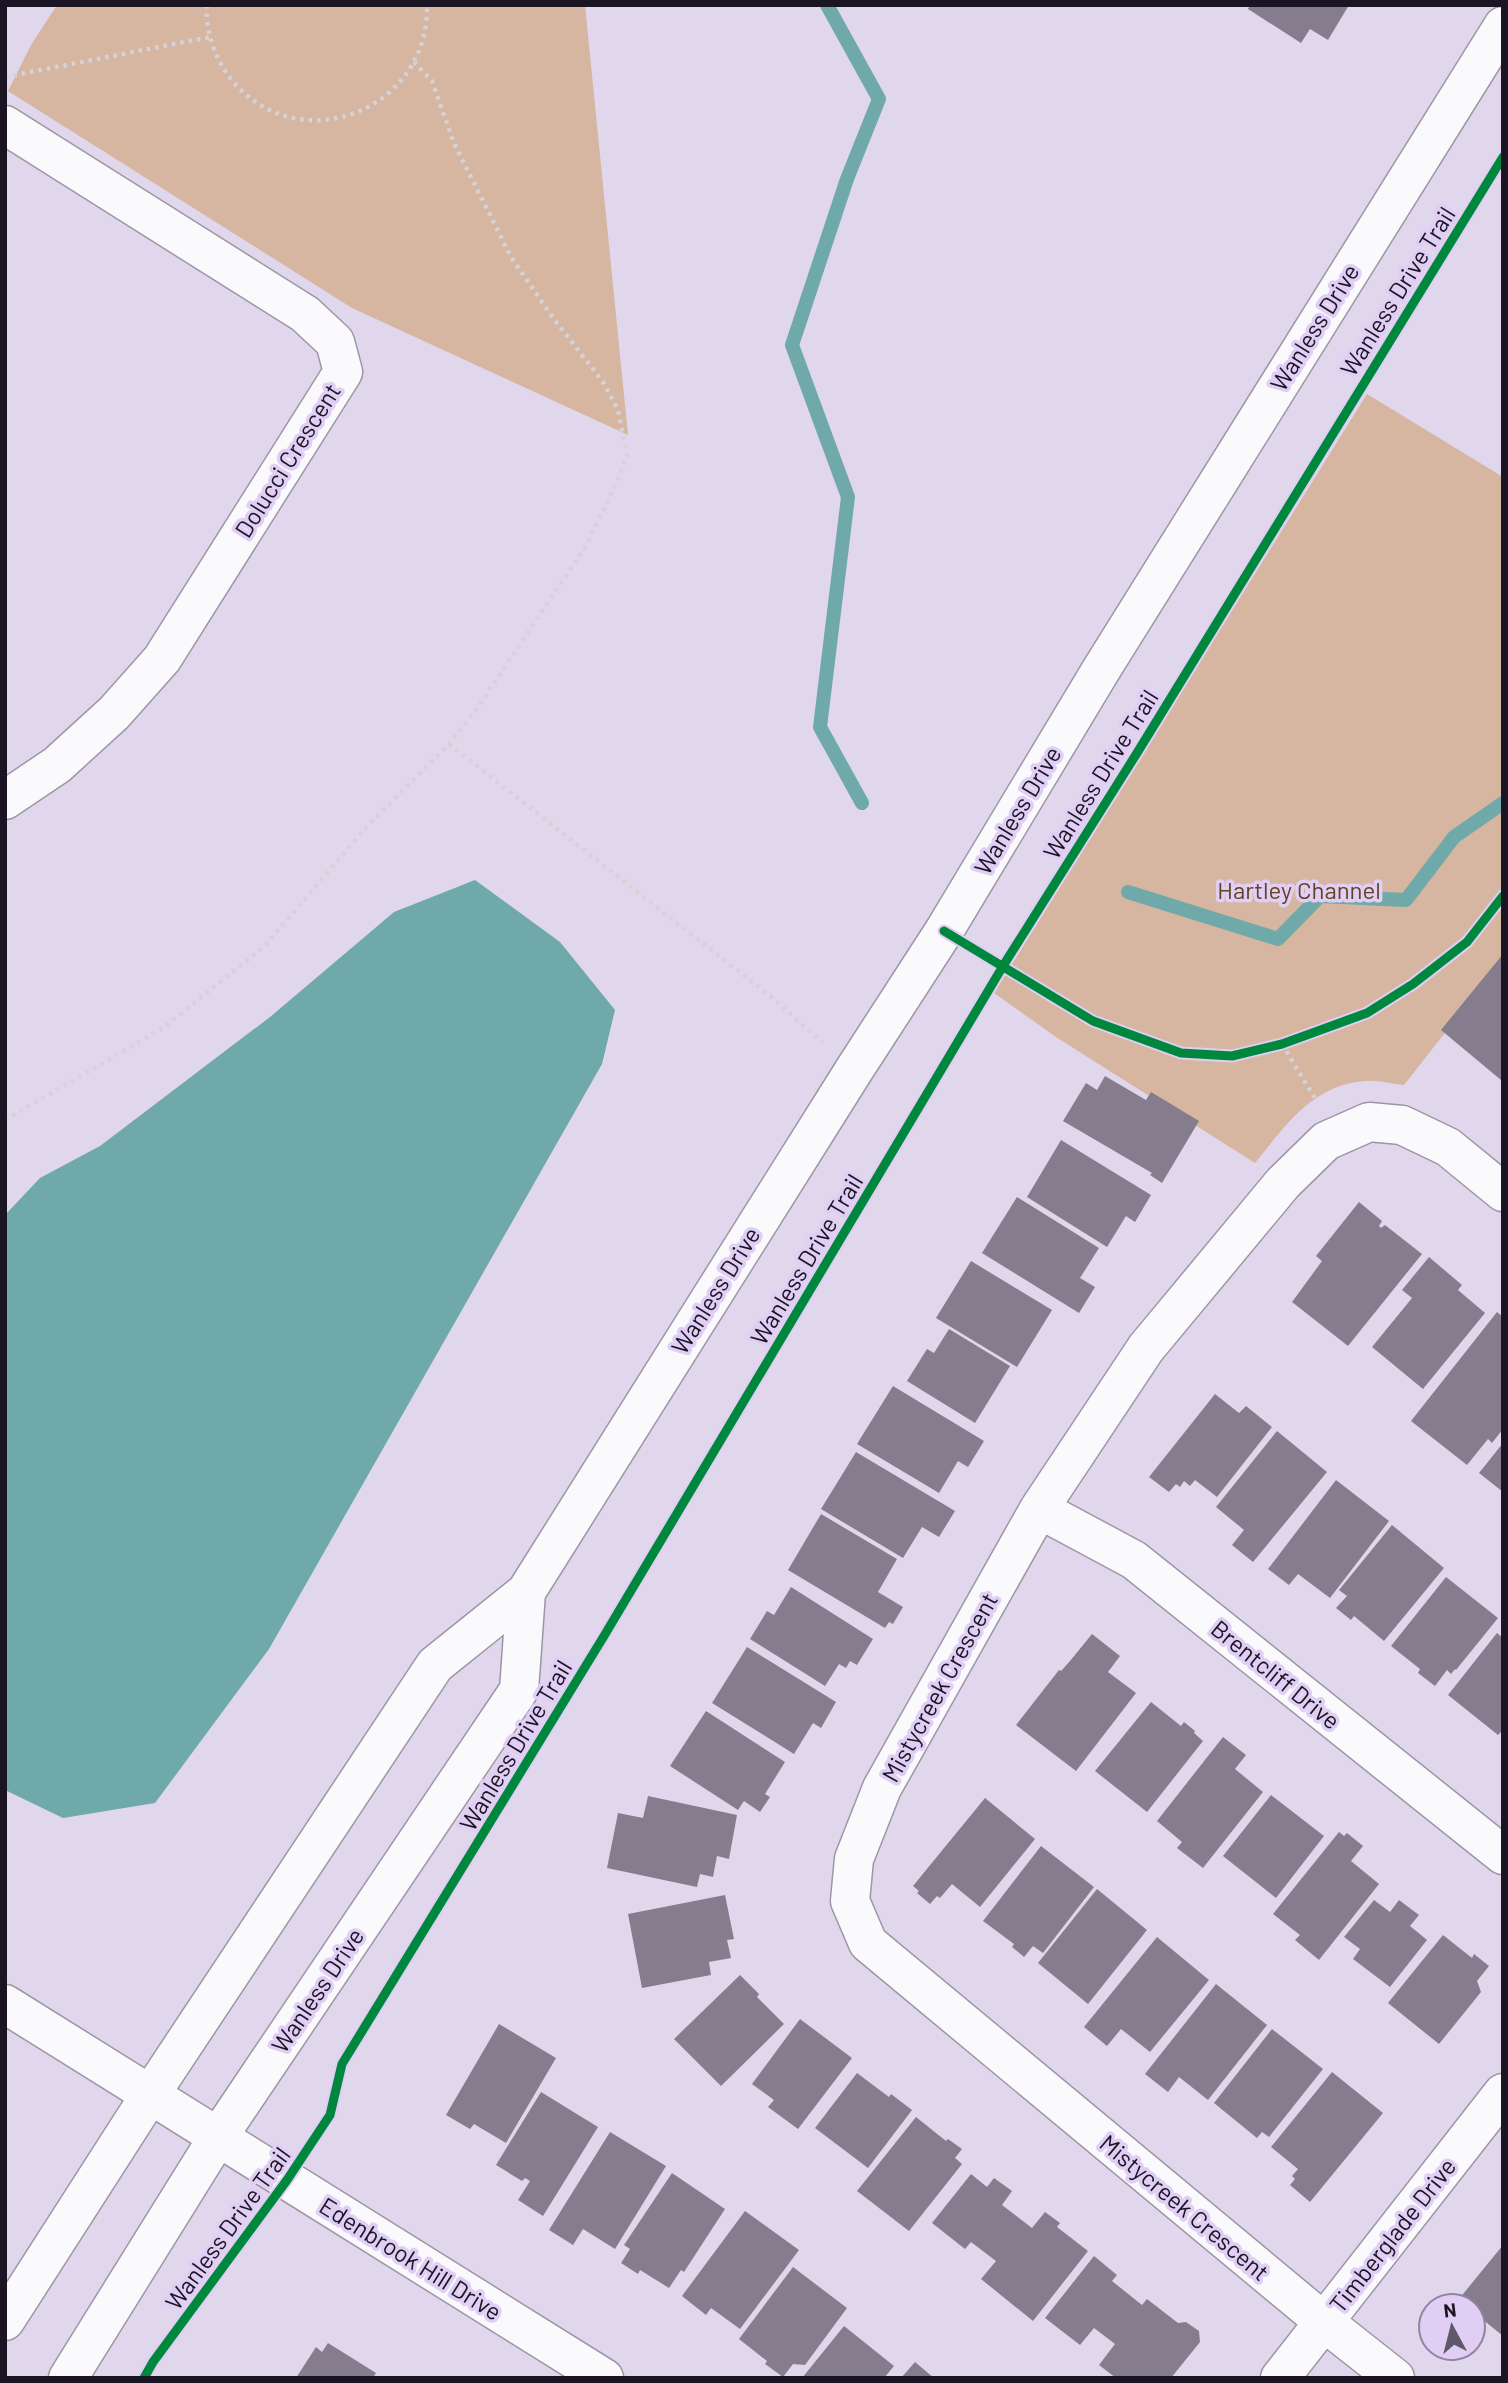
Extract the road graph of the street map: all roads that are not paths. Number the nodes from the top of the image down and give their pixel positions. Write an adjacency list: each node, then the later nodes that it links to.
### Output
1 (1503, 26): 6 (street, Wanless Drive)
2 (5, 125): 3 (street, Dolucci Crescent)
3 (5, 800)
4 (1503, 1192): 5 (street, Mistycreek Crescent)
5 (1039, 1509): 7 (street, Brentcliff Drive); 13 (street, Mistycreek Crescent)
6 (526, 1592): 10 (street, Wanless Drive); 11 (street, Wanless Drive)
7 (1503, 1855)
8 (5, 2004): 10 (street)
9 (1503, 2092): 13 (street, Timberglade Drive)
10 (150, 2095): 11 (street, Edenbrook Hill Drive); 12 (street, Wanless Drive)
11 (218, 2137): 14 (street, Wanless Drive); 15 (street, Edenbrook Hill Drive)
12 (5, 2321)
13 (1324, 2322): 16 (street, Timberglade Drive); 17 (street, Mistycreek Crescent)
14 (68, 2378)
15 (604, 2378)
16 (1280, 2378)
17 (1395, 2378)

